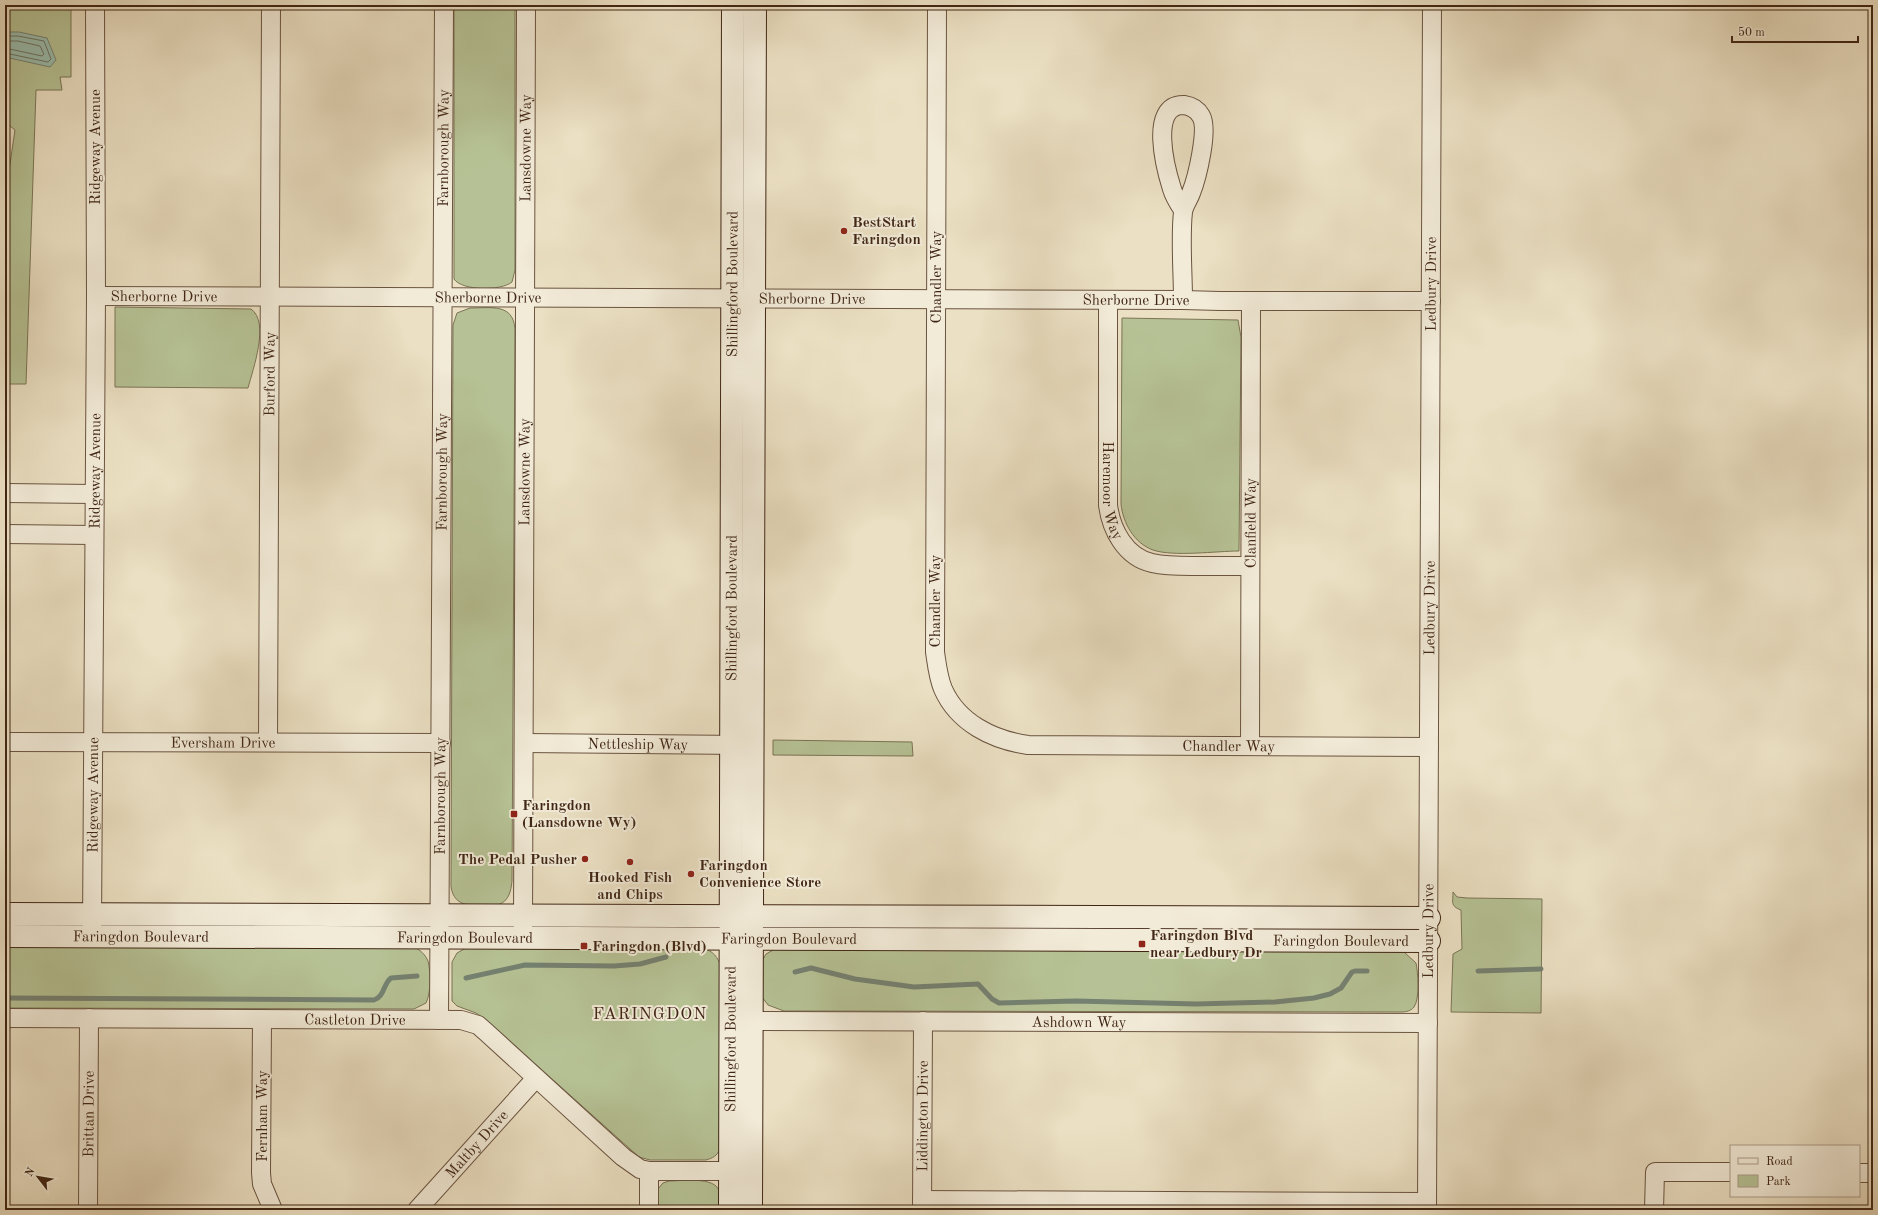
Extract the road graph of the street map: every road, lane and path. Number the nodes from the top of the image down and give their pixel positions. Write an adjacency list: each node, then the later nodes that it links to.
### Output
1 (95, 5): 10 (street, Ridgeway Avenue)
2 (271, 5): 11 (street, Burford Way)
3 (444, 5): 12 (street, Farnborough Way)
4 (526, 5): 13 (street, Lansdowne Way)
5 (733, 5): 14 (street, Shillingford Boulevard)
6 (755, 5): 15 (street, Shillingford Boulevard)
7 (937, 5): 16 (street, Chandler Way)
8 (1432, 5): 20 (street, Ledbury Drive)
9 (1183, 210): 9 (street); 18 (street)
10 (96, 296): 11 (street, Sherborne Drive); 22 (street, Ridgeway Avenue)
11 (270, 297): 12 (street, Sherborne Drive); 27 (street, Burford Way)
12 (442, 298): 13 (street, Sherborne Drive); 29 (street, Farnborough Way)
13 (525, 298): 14 (street, Sherborne Drive); 30 (street, Lansdowne Way)
14 (732, 299): 15 (street, Sherborne Drive); 31 (street, Shillingford Boulevard)
15 (754, 299): 16 (street, Sherborne Drive); 32 (street, Shillingford Boulevard)
16 (936, 299): 17 (street, Sherborne Drive); 33 (street, Chandler Way)
17 (1108, 300): 18 (street, Sherborne Drive); 25 (street, Haremoor Way)
18 (1183, 300): 19 (street, Sherborne Drive)
19 (1251, 301): 20 (street, Sherborne Drive); 25 (street, Clanfield Way)
20 (1431, 301): 34 (street, Ledbury Drive)
21 (5, 493): 22 (street)
22 (94, 494): 24 (street, Ridgeway Avenue)
23 (5, 534): 24 (street)
24 (94, 535): 28 (street, Ridgeway Avenue)
25 (1250, 566): 33 (street, Clanfield Way)
26 (5, 742): 28 (street, Eversham Drive)
27 (268, 742): 28 (street, Eversham Drive); 29 (street, Eversham Drive)
28 (92, 743): 36 (street, Ridgeway Avenue)
29 (441, 743): 37 (street, Farnborough Way)
30 (524, 743): 31 (street, Nettleship Way); 38 (street, Lansdowne Way)
31 (730, 745): 32 (street, Nettleship Way); 39 (street, Shillingford Boulevard)
32 (752, 745): 40 (street, Shillingford Boulevard)
33 (1250, 746): 34 (street, Chandler Way)
34 (1429, 747): 42 (street, Ledbury Drive)
35 (5, 914): 36 (street, Faringdon Boulevard)
36 (92, 915): 37 (street, Faringdon Boulevard); 44 (street, Ridgeway Avenue)
37 (440, 916): 38 (street, Faringdon Boulevard); 45 (street, Farnborough Way)
38 (523, 916): 39 (street, Faringdon Boulevard); 46 (street, Lansdowne Way)
39 (730, 917): 40 (street, Faringdon Boulevard); 47 (street, Shillingford Boulevard)
40 (752, 917): 41 (street, Faringdon Boulevard); 48 (street, Shillingford Boulevard)
41 (1093, 918): 42 (street, Faringdon Boulevard); 49 (street)
42 (1428, 918): 50 (street, Ledbury Drive)
43 (5, 936): 44 (street, Faringdon Boulevard)
44 (92, 936): 45 (street, Faringdon Boulevard)
45 (440, 938): 46 (street, Faringdon Boulevard); 54 (street, Farnborough Way)
46 (523, 939): 47 (street, Faringdon Boulevard)
47 (730, 940): 48 (street, Faringdon Boulevard); 55 (street, Shillingford Boulevard)
48 (752, 940): 49 (street, Faringdon Boulevard); 56 (street, Shillingford Boulevard)
49 (1094, 940): 50 (street, Faringdon Boulevard)
50 (1429, 942): 58 (street, Ledbury Drive)
51 (5, 1018): 52 (street, Castleton Drive)
52 (89, 1018): 53 (street, Castleton Drive); 67 (street, Brittan Drive)
53 (262, 1019): 54 (street, Castleton Drive); 68 (street, Fernham Way)
54 (439, 1020): 59 (street, Castleton Drive)
55 (730, 1021): 56 (street, Ashdown Way); 61 (street, Shillingford Boulevard)
56 (751, 1021): 57 (street, Ashdown Way); 61 (street, Shillingford Boulevard)
57 (923, 1022): 58 (street, Ashdown Way); 65 (street, Liddington Drive)
58 (1428, 1024): 66 (street, Ledbury Drive)
59 (536, 1078): 60 (street, Castleton Drive); 69 (street, Maltby Drive)
60 (649, 1171): 61 (street); 70 (street)
61 (740, 1171): 71 (street, Shillingford Boulevard); 72 (street, Shillingford Boulevard)
62 (1730, 1172): 73 (street)
63 (1860, 1173): 64 (street)
64 (1873, 1173)
65 (922, 1205): 66 (street)
66 (1427, 1206)
67 (88, 1210)
68 (272, 1210)
69 (417, 1210)
70 (649, 1210)
71 (730, 1210)
72 (751, 1210)
73 (1654, 1210)

